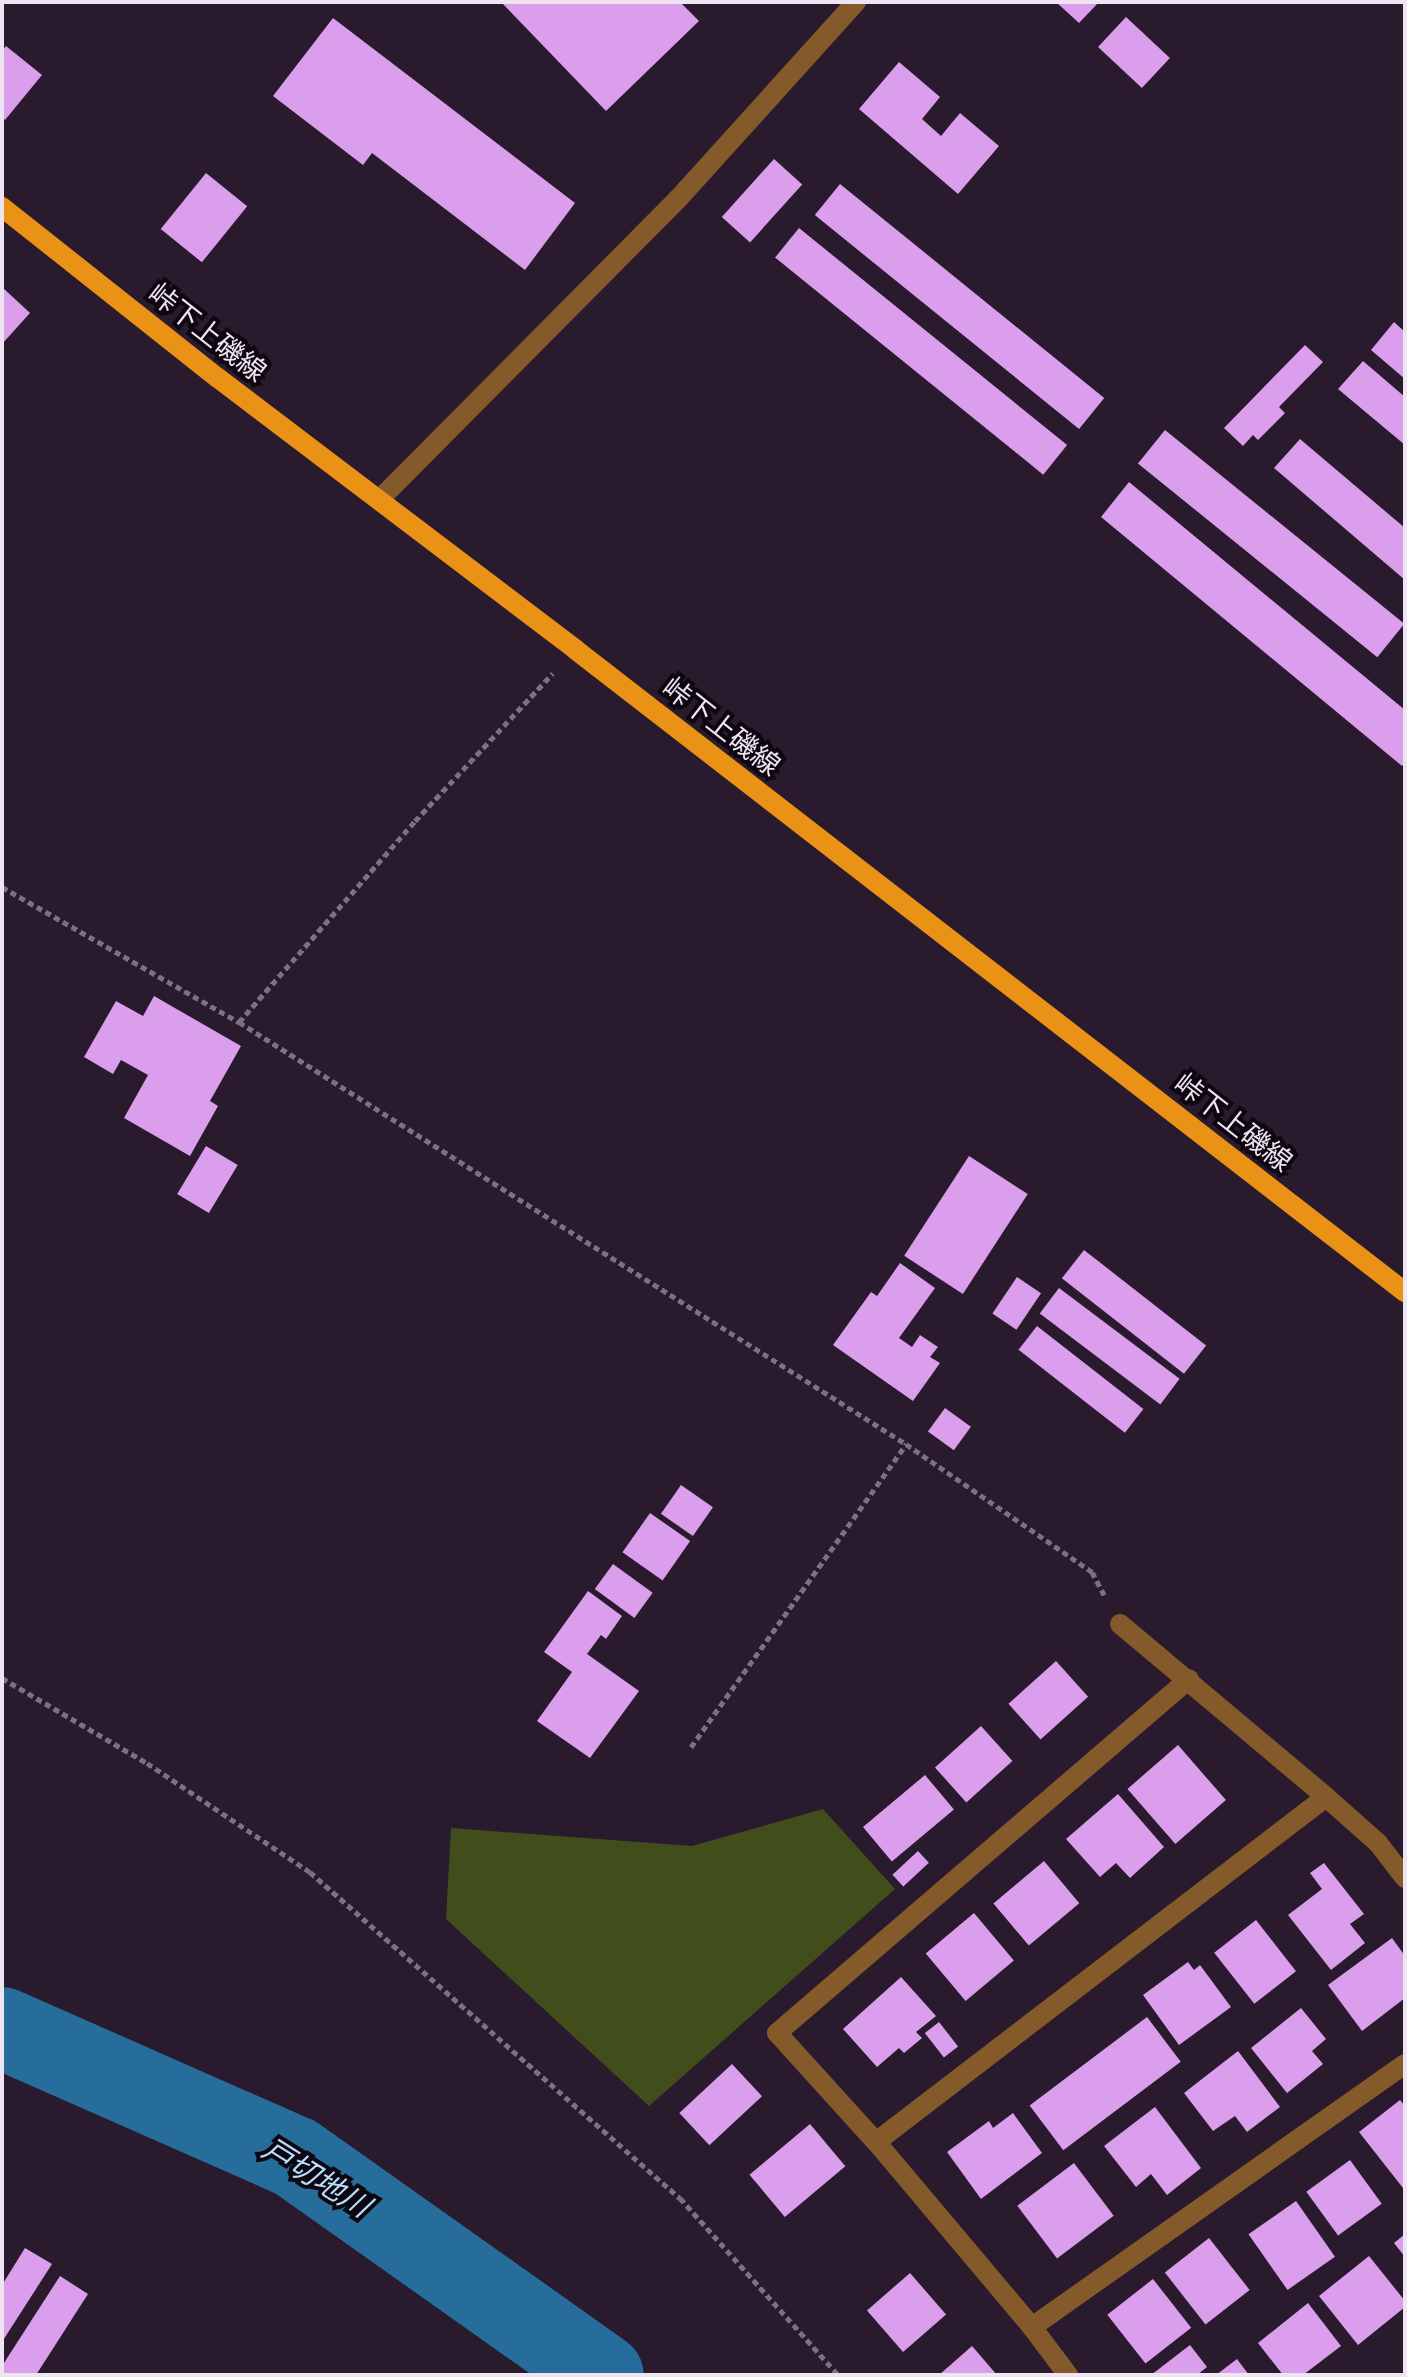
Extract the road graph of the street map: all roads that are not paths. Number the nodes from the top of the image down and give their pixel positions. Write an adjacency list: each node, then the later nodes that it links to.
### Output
1 (856, 2): 3 (street)
2 (2, 207): 3 (main road, 峠下上磯線)
3 (379, 500): 4 (main road, 峠下上磯線)
4 (1405, 1292)
5 (1120, 1624): 6 (street)
6 (1189, 1679): 7 (street); 10 (street)
7 (1326, 1797): 8 (street); 10 (street)
8 (1405, 1878)
9 (1405, 2064): 11 (street)
10 (876, 2142): 11 (street)
11 (1032, 2327): 12 (street)
12 (1068, 2375)

